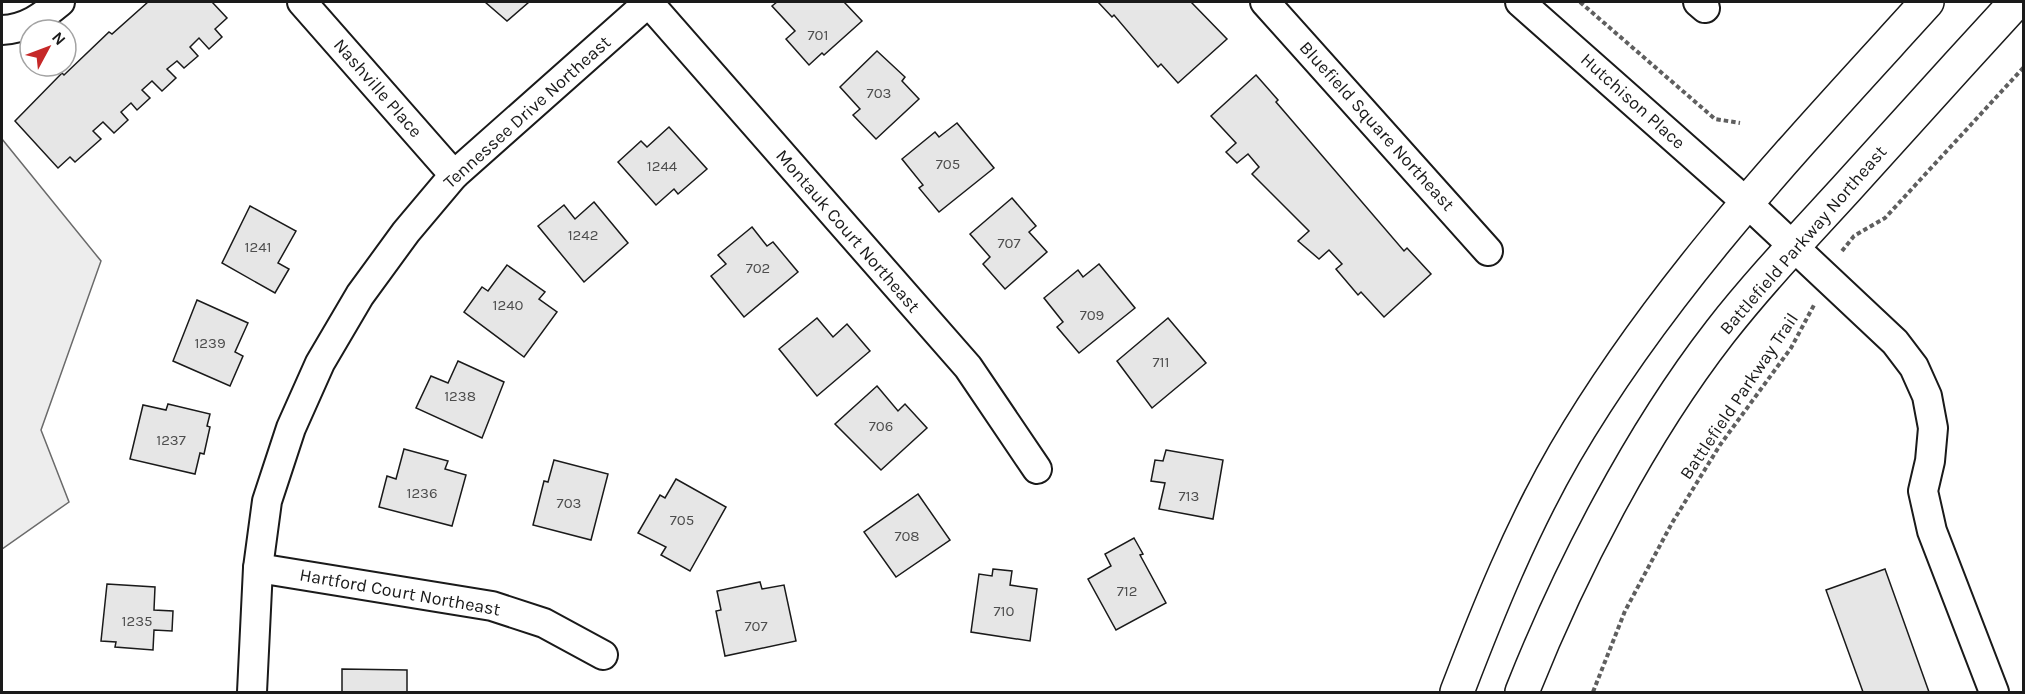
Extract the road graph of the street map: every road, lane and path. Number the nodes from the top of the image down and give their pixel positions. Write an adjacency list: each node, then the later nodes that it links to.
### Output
1 (60, 2): 9 (street)
2 (302, 2): 12 (street, Nashville Place)
3 (649, 2): 12 (street, Tennessee Drive Northeast); 17 (street, Montauk Court Northeast)
4 (1265, 2): 15 (street, Bluefield Square Northeast)
5 (1520, 2): 13 (street, Hutchison Place)
6 (1580, 2): 11 (path)
7 (1927, 2): 13 (main road)
8 (2016, 2): 14 (main road, Battlefield Parkway Northeast)
9 (2, 30)
10 (2024, 67): 16 (path, Battlefield Parkway Trail)
11 (1740, 123)
12 (454, 175): 18 (street, Tennessee Drive Northeast)
13 (1746, 201): 14 (street, Hutchison Place); 21 (main road)
14 (1793, 246): 16 (street, Hutchison Place); 22 (main road, Battlefield Parkway Northeast)
15 (1488, 251)
16 (1824, 275): 23 (path, Battlefield Parkway Trail); 24 (street, Hutchison Place)
17 (1037, 469)
18 (258, 568): 19 (street, Hartford Court Northeast); 20 (street, Tennessee Drive Northeast)
19 (603, 655)
20 (252, 693)
21 (1457, 693)
22 (1522, 693)
23 (1593, 693)
24 (1994, 693)

